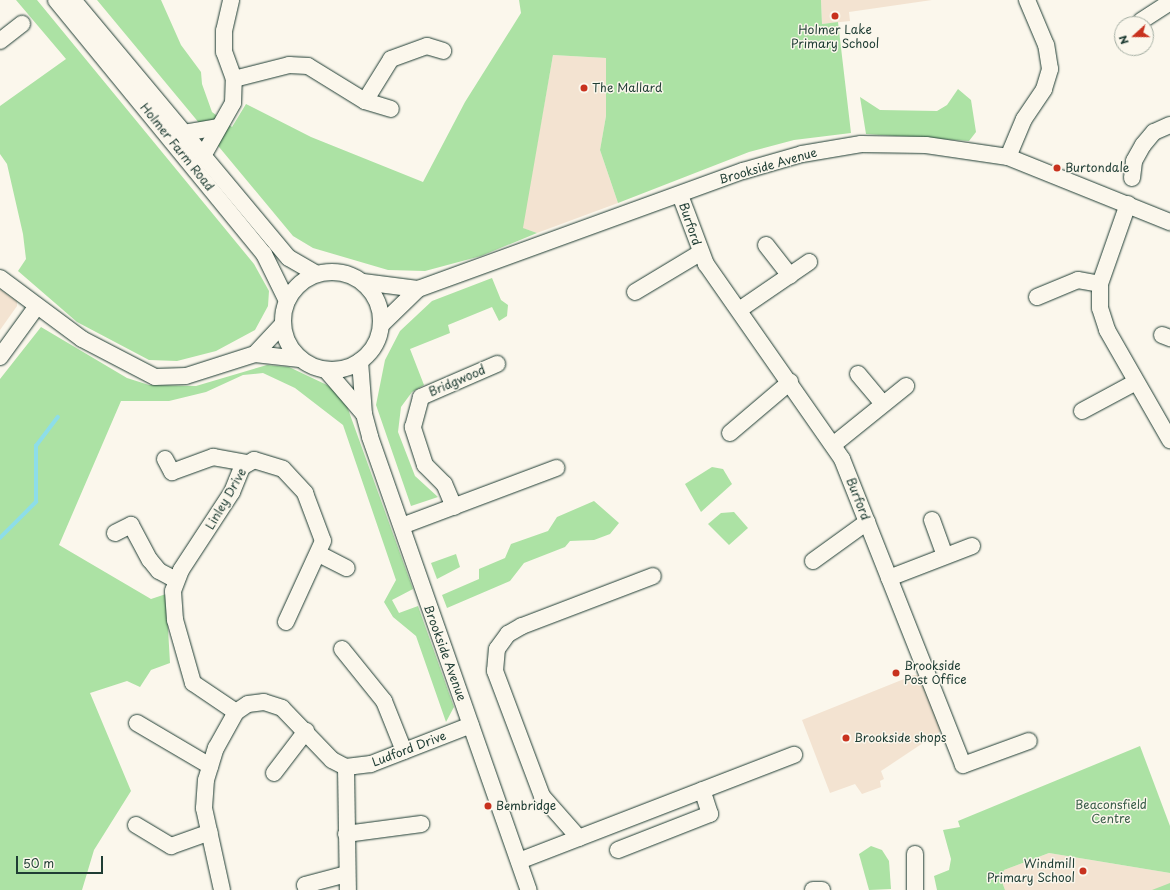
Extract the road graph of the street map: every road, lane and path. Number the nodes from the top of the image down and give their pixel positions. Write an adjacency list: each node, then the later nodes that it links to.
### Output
1 (56, 0): 33 (street, Holmer Farm Road)
2 (74, 0): 15 (street, Holmer Farm Road)
3 (231, 0): 10 (street)
4 (1027, 0): 17 (street)
5 (1170, 2): 6 (street)
6 (1149, 16)
7 (22, 24): 8 (street)
8 (0, 41)
9 (443, 51): 11 (street)
10 (234, 79): 11 (street); 14 (street)
11 (364, 101): 12 (street)
12 (391, 109)
13 (1170, 125): 18 (street)
14 (218, 127): 15 (street); 16 (street)
15 (184, 133): 16 (street, Holmer Farm Road)
16 (203, 156): 25 (street, Holmer Farm Road)
17 (1008, 157): 19 (street, Brookside Avenue); 20 (street, Brookside Avenue)
18 (1132, 178)
19 (680, 194): 23 (street, Burford); 30 (street, Brookside Avenue)
20 (1128, 204): 21 (street, Brookside Avenue); 29 (street)
21 (1170, 222)
22 (766, 245): 26 (street)
23 (700, 253): 31 (street); 35 (street, Burford)
24 (809, 262): 26 (street)
25 (317, 274): 28 (street); 33 (street)
26 (790, 276): 35 (street)
27 (0, 278): 34 (street)
28 (362, 282): 30 (street, Brookside Avenue); 37 (street)
29 (1100, 284): 32 (street); 46 (street)
30 (418, 288): 37 (street, Brookside Avenue)
31 (635, 292)
32 (1037, 297)
33 (286, 301): 36 (street)
34 (37, 306): 38 (street); 39 (street)
35 (739, 310): 45 (street, Burford)
36 (282, 324): 38 (street); 40 (street)
37 (381, 325): 41 (street)
38 (255, 354): 40 (street)
39 (0, 357)
40 (300, 359): 43 (street)
41 (360, 362): 43 (street); 50 (street, Brookside Avenue)
42 (497, 364): 57 (street, Bridgwood)
43 (326, 370): 50 (street, Brookside Avenue)
44 (858, 374): 48 (street)
45 (790, 382): 51 (street); 53 (street, Burford)
46 (1136, 382): 49 (street); 52 (street)
47 (906, 386): 48 (street)
48 (883, 404): 53 (street)
49 (1082, 411)
50 (364, 414): 60 (street, Brookside Avenue)
51 (730, 433)
52 (1170, 438)
53 (833, 445): 59 (street, Burford)
54 (165, 459): 55 (street)
55 (247, 463): 63 (street, Linley Drive); 69 (street, Linley Drive)
56 (556, 468): 57 (street)
57 (454, 507): 60 (street)
58 (932, 520): 64 (street)
59 (867, 522): 65 (street); 68 (street, Burford)
60 (402, 526): 74 (street, Brookside Avenue)
61 (115, 533): 69 (street)
62 (972, 546): 64 (street)
63 (319, 554): 66 (street); 70 (street, Linley Drive)
64 (945, 556): 68 (street)
65 (813, 561)
66 (347, 568)
67 (653, 576): 87 (street)
68 (889, 578): 76 (street, Burford)
69 (176, 580): 72 (street)
70 (286, 622)
71 (342, 649): 77 (street)
72 (236, 712): 75 (street); 79 (street)
73 (137, 723): 79 (street)
74 (471, 725): 77 (street, Ludford Drive); 90 (street, Brookside Avenue)
75 (306, 731): 80 (street); 81 (street)
76 (1028, 741)
77 (404, 751): 80 (street, Ludford Drive)
78 (794, 755): 82 (street)
79 (210, 766): 85 (street)
80 (346, 767): 86 (street)
81 (274, 773)
82 (702, 790): 87 (street); 88 (street)
83 (421, 824): 86 (street)
84 (136, 826): 85 (street)
85 (210, 832): 93 (street)
86 (346, 834): 91 (street)
87 (579, 838): 90 (street)
88 (618, 849)
89 (915, 854): 98 (street)
90 (519, 861): 95 (street, Brookside Avenue)
91 (347, 874): 92 (street); 94 (street)
92 (302, 888)
93 (222, 890)
94 (348, 890)
95 (529, 890)
96 (813, 890): 97 (street)
97 (822, 890)
98 (915, 890)

